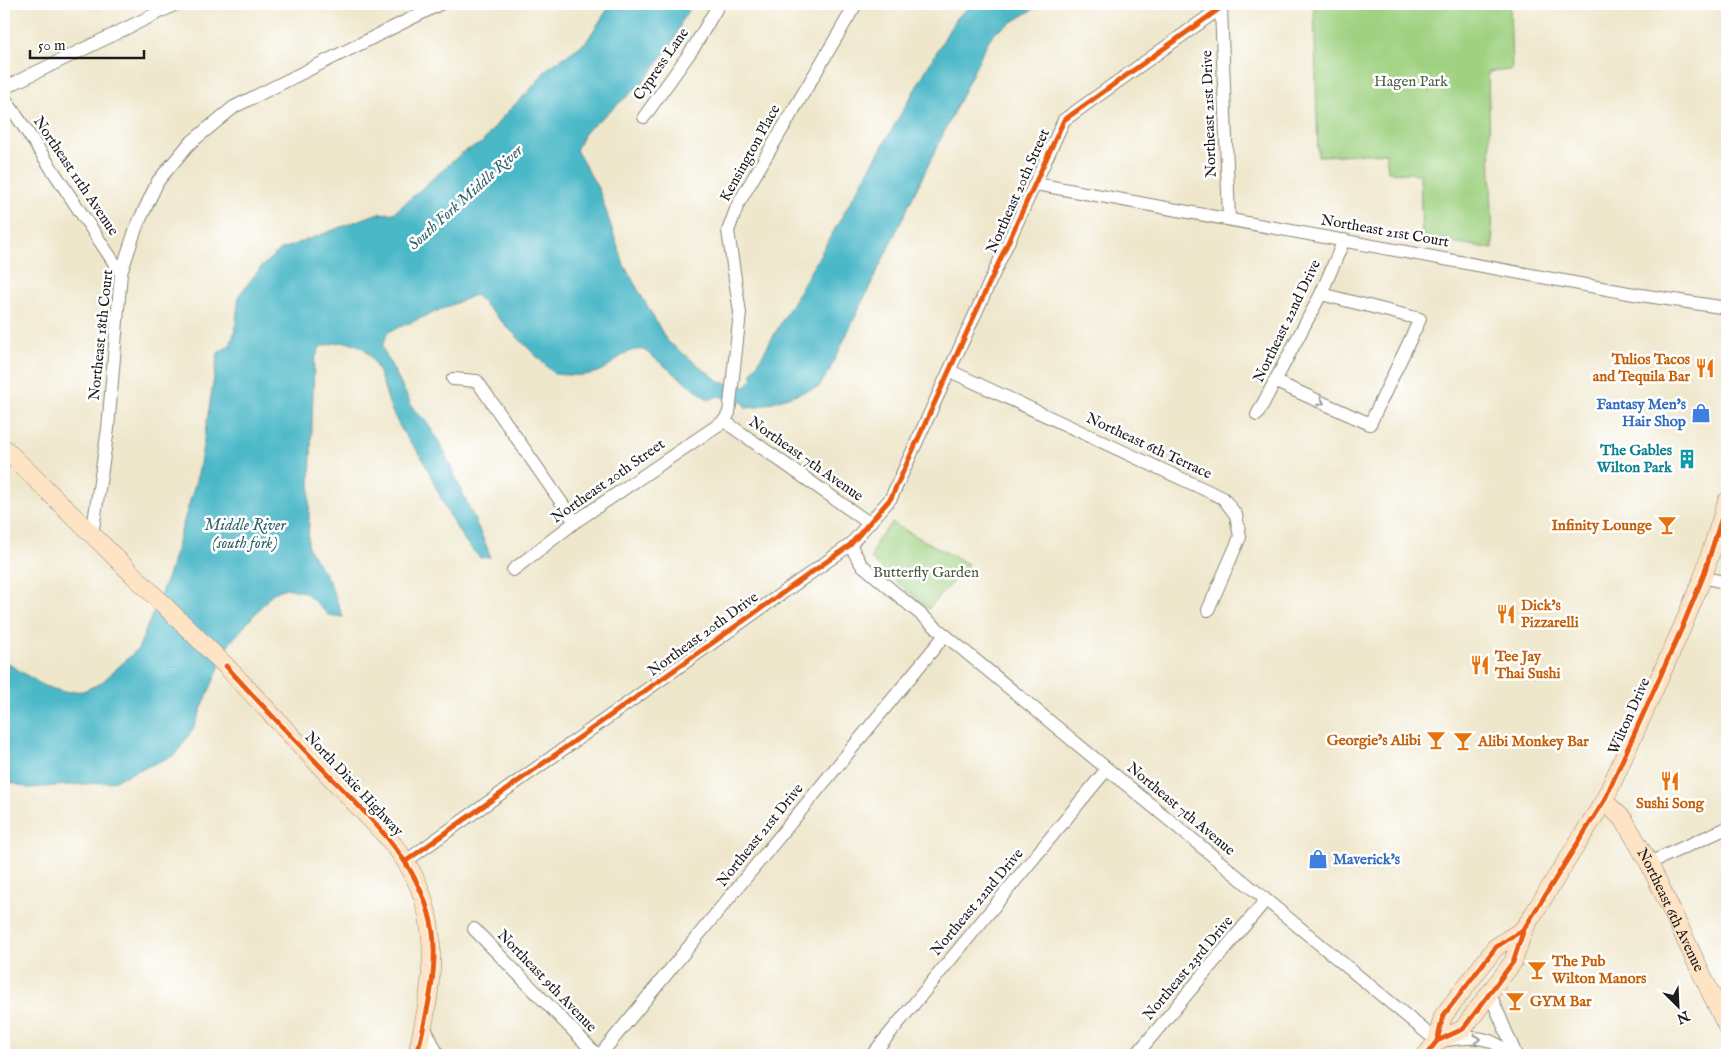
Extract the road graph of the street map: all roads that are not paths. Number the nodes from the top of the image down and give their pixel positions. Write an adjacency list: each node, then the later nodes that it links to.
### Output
1 (176, 4): 6 (street)
2 (440, 4): 12 (street, Northeast 18th Court)
3 (719, 4): 8 (street, Cypress Lane)
4 (856, 4): 19 (street, Kensington Place)
5 (1224, 6): 9 (street, Northeast 20th Street); 10 (street, Northeast 21st Drive)
6 (4, 88)
7 (4, 97): 12 (street, Northeast 11th Avenue)
8 (644, 117)
9 (1036, 184): 10 (street, Northeast 21st Court); 15 (street, Northeast 20th Street)
10 (1229, 219): 11 (street, Northeast 21st Court)
11 (1344, 240): 13 (street, Northeast 22nd Drive); 14 (street, Northeast 21st Court)
12 (121, 273): 24 (street, Northeast 18th Court)
13 (1321, 294): 17 (street, Northeast 22nd Drive); 17 (street, one-way to 13)
14 (1727, 308)
15 (950, 371): 23 (street, Northeast 20th Drive); 29 (street, Northeast 6th Terrace)
16 (453, 379): 22 (street)
17 (1276, 382): 18 (street, Northeast 22nd Drive)
18 (1258, 415)
19 (724, 421): 22 (street, Northeast 20th Street); 23 (street, Northeast 7th Avenue)
20 (4, 448): 24 (street, North Dixie Highway)
21 (1727, 501): 27 (street, Wilton Drive)
22 (575, 522): 26 (street, Northeast 20th Street)
23 (869, 523): 25 (street, Northeast 20th Drive)
24 (92, 535): 34 (street, North Dixie Highway)
25 (850, 545): 30 (street, Northeast 7th Avenue); 34 (street, Northeast 20th Drive)
26 (512, 570)
27 (1703, 577): 28 (street); 32 (street, Wilton Drive)
28 (1727, 583)
29 (1208, 610)
30 (945, 635): 31 (street, Northeast 7th Avenue); 45 (street, Northeast 21st Drive)
31 (1107, 769): 36 (street, Northeast 7th Avenue); 46 (street, Northeast 22nd Drive)
32 (1604, 801): 35 (street, Northeast 6th Avenue); 38 (street, Wilton Drive)
33 (1727, 828): 35 (street)
34 (406, 861): 40 (street, North Dixie Highway)
35 (1649, 863): 41 (street, Northeast 6th Avenue)
36 (1266, 901): 42 (street, Northeast 7th Avenue); 47 (street, Northeast 23rd Drive)
37 (474, 929): 45 (street, Northeast 9th Avenue)
38 (1524, 929): 39 (street, Wilton Drive); 42 (street, Wilton Drive)
39 (1490, 994): 42 (street, Wilton Drive); 50 (street)
40 (424, 1026): 43 (street, North Dixie Highway); 44 (street)
41 (1727, 1027)
42 (1437, 1041): 48 (street, Wilton Drive); 49 (street, one-way to 49)
43 (417, 1055)
44 (438, 1055)
45 (599, 1055)
46 (872, 1055)
47 (1136, 1055)
48 (1426, 1055)
49 (1511, 1055)
50 (1516, 1055)

